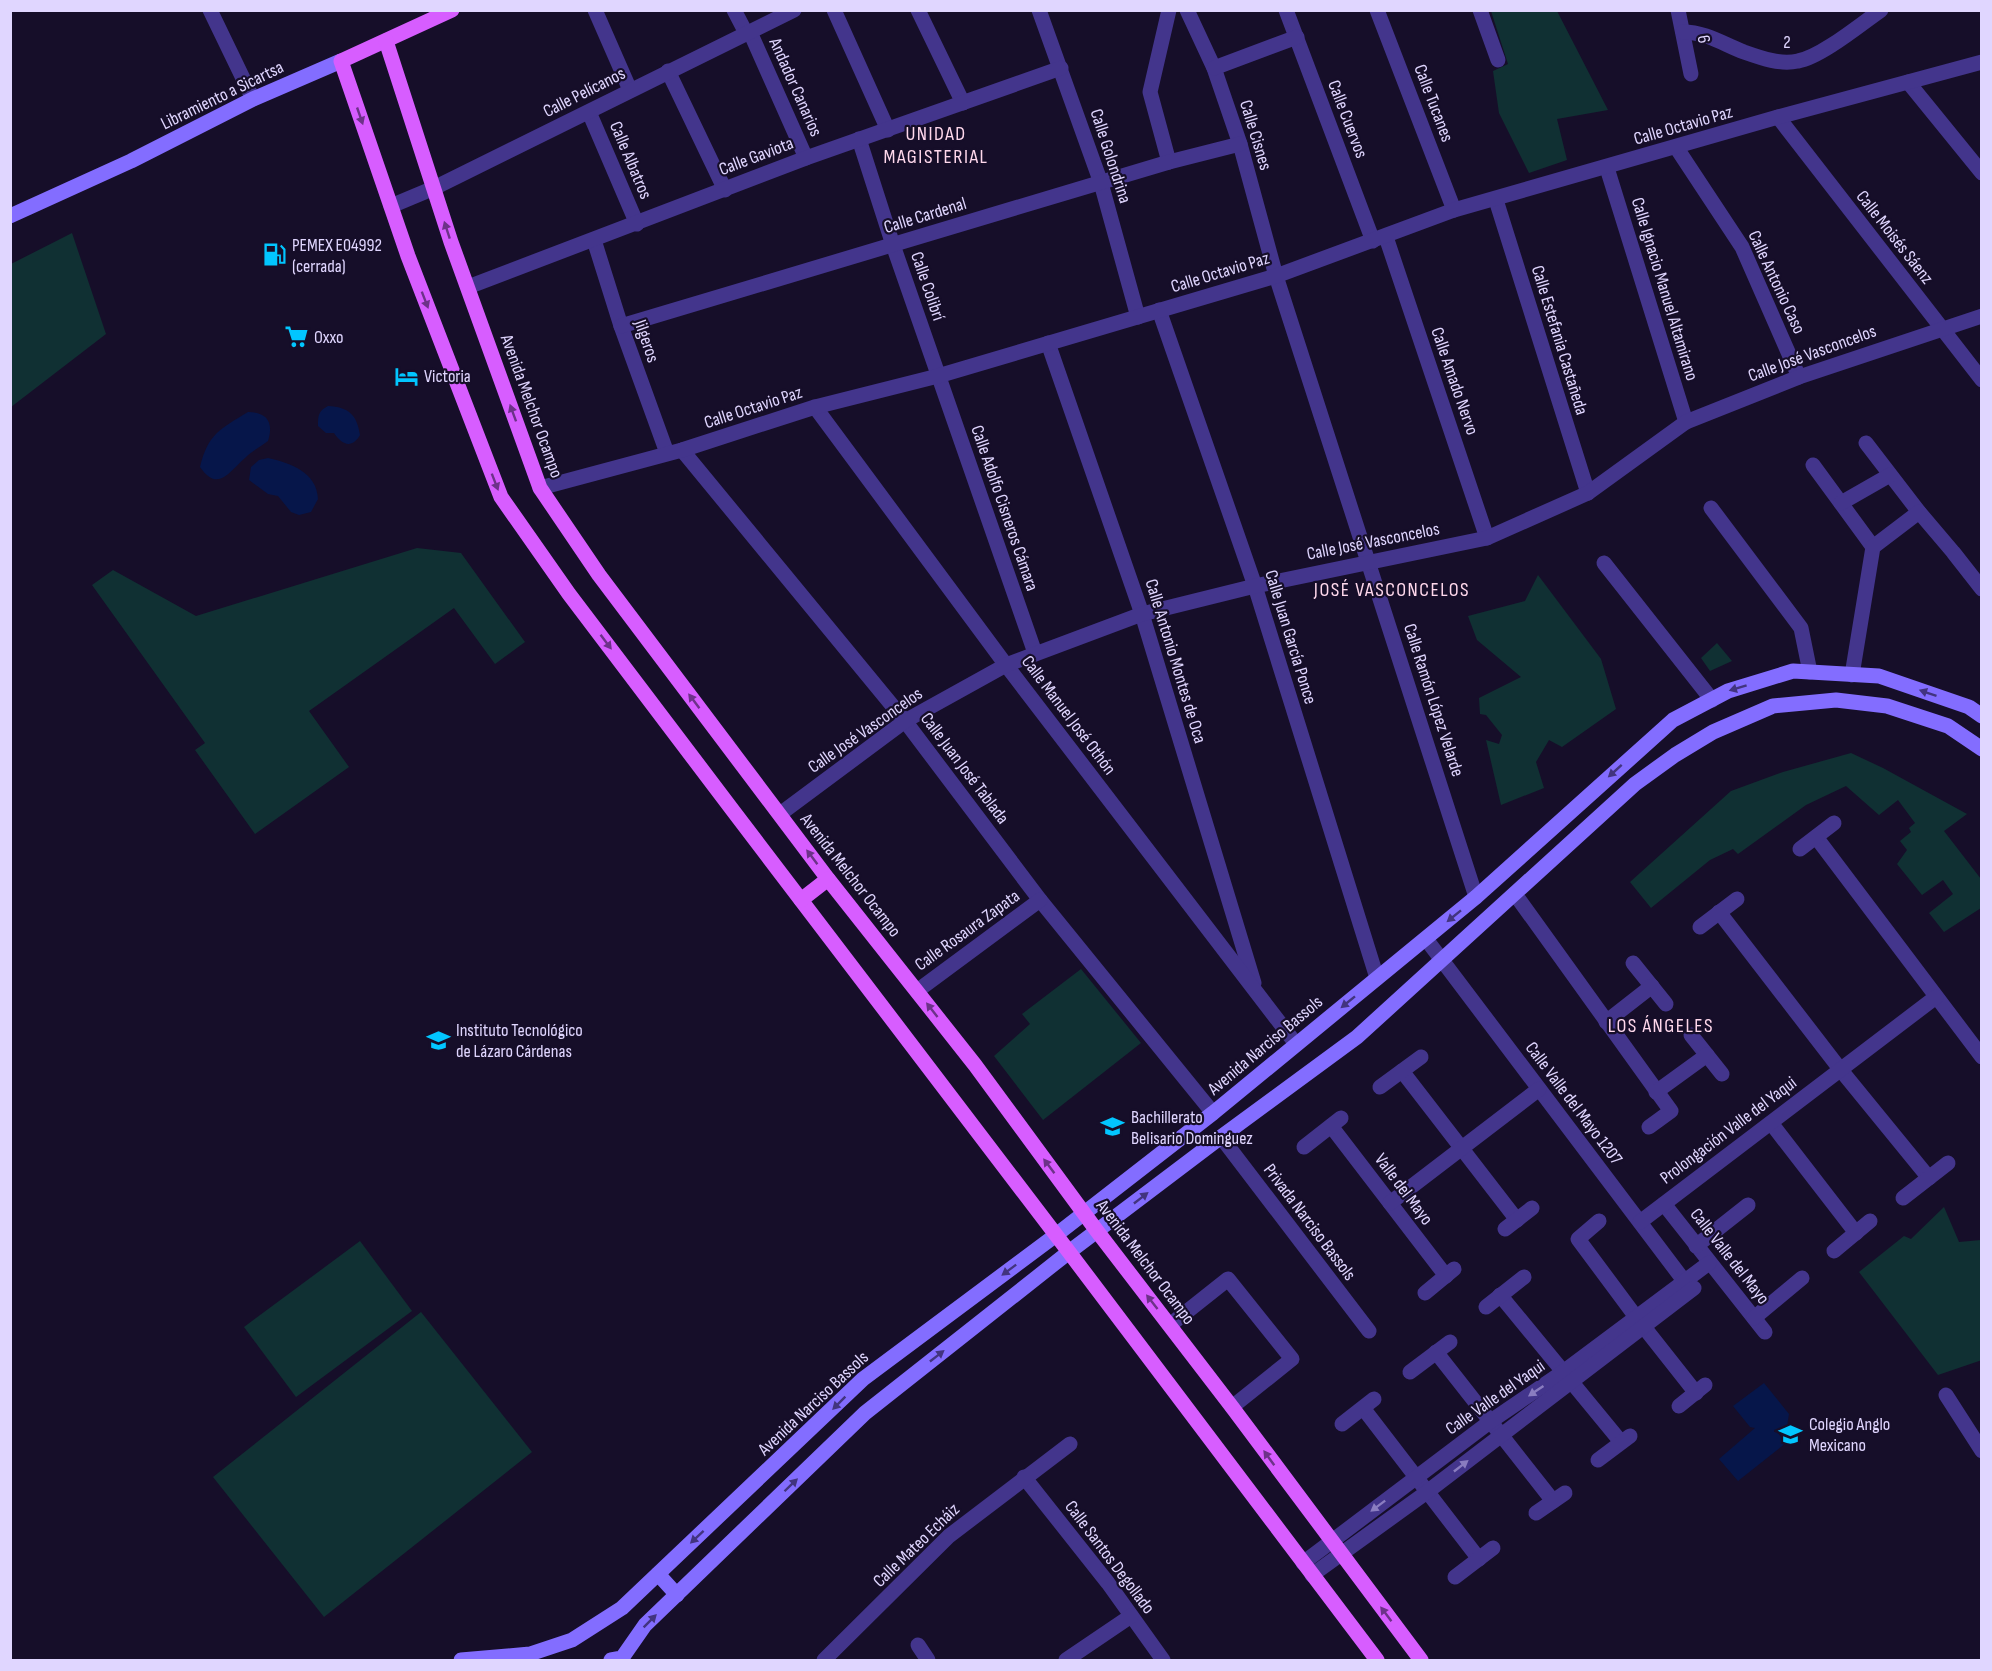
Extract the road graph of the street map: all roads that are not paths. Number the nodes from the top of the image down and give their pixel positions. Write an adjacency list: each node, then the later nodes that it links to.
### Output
1 (210, 10): 29 (street)
2 (452, 10): 19 (main road, Libramiento a Sicartsa)
3 (596, 10): 28 (street)
4 (734, 10): 17 (street, Andador Canarios)
5 (794, 10): 17 (street, Calle Pelícanos)
6 (834, 10): 33 (street)
7 (918, 10): 30 (street)
8 (1039, 10): 23 (street, Calle Golondrina)
9 (1169, 10): 38 (street)
10 (1187, 10): 24 (street, Calle Cisnes)
11 (1286, 10): 18 (street, Calle Cuervos)
12 (1377, 10): 46 (street, Calle Tucanes)
13 (1480, 10): 20 (street)
14 (1678, 10): 16 (street, 6)
15 (1881, 10): 16 (street, 2)
16 (1683, 32): 26 (street, 6)
17 (748, 33): 25 (street, Calle Pelícanos); 37 (street, Andador Canarios)
18 (1297, 37): 24 (street); 49 (street, Calle Cuervos)
19 (386, 41): 21 (main road, Libramiento a Sicartsa); 42 (main road, Avenida Melchor Ocampo)
20 (1498, 60)
21 (341, 61): 29 (street, Libramiento a Sicartsa); 45 (main road, one-way to 45)
22 (1982, 62): 27 (street, Calle Octavio Paz)
23 (1061, 68): 30 (street, Calle Gaviota); 41 (street, Calle Golondrina)
24 (1214, 68): 35 (street, Calle Cisnes)
25 (668, 71): 28 (street, Calle Pelícanos); 43 (street)
26 (1691, 74)
27 (1908, 82): 32 (street, Calle Octavio Paz); 40 (street)
28 (630, 90): 31 (street, Calle Pelícanos)
29 (253, 99): 47 (street, Libramiento a Sicartsa)
30 (963, 103): 33 (street, Calle Gaviota)
31 (589, 112): 42 (street, Calle Pelícanos); 48 (street, Calle Albatros)
32 (1778, 117): 36 (street, Calle Octavio Paz); 58 (street, Calle Moisés Sáenz)
33 (888, 130): 34 (street, Calle Gaviota)
34 (859, 139): 37 (street, Calle Gaviota); 51 (street, Calle Colibrí)
35 (1240, 144): 38 (street, Calle Cardenal); 52 (street, Calle Cisnes)
36 (1676, 147): 39 (street, Calle Octavio Paz); 61 (street, Calle Antonio Caso)
37 (806, 158): 43 (street, Calle Gaviota)
38 (1169, 162): 41 (street, Calle Cardenal)
39 (1607, 168): 44 (street, Calle Octavio Paz); 64 (street, Calle Ignacio Manuel Altamirano)
40 (1982, 173)
41 (1101, 183): 51 (street, Calle Cardenal); 56 (street, Calle Golondrina)
42 (434, 188): 45 (street, Calle Pelícanos); 53 (main road, Avenida Melchor Ocampo, one-way to 42)
43 (725, 190): 48 (street, Calle Gaviota)
44 (1496, 200): 46 (street, Calle Octavio Paz); 70 (street, Calle Estefania Castañeda)
45 (391, 206): 99 (main road, one-way to 99)
46 (1454, 210): 49 (street, Calle Octavio Paz)
47 (10, 216)
48 (637, 224): 50 (street, Calle Gaviota)
49 (1380, 239): 52 (street, Calle Octavio Paz); 74 (street, Calle Amado Nervo)
50 (594, 240): 53 (street, Calle Gaviota); 57 (street, Jilgeros)
51 (893, 245): 57 (street, Calle Cardenal); 60 (street, Calle Colibrí)
52 (1276, 276): 54 (street, Calle Octavio Paz); 76 (street, Calle Ramón López Velarde)
53 (468, 287): 69 (main road, Avenida Melchor Ocampo, one-way to 53)
54 (1159, 310): 56 (street, Calle Octavio Paz); 78 (street, Calle Juan García Ponce)
55 (1982, 316): 58 (street, Calle José Vasconcelos)
56 (1138, 317): 59 (street, Calle Octavio Paz)
57 (621, 326): 66 (street, Jilgeros)
58 (1941, 329): 61 (street, Calle José Vasconcelos); 62 (street, Calle Moisés Sáenz)
59 (1048, 343): 60 (street, Calle Octavio Paz); 80 (street, Calle Antonio Montes de Oca)
60 (938, 376): 63 (street, Calle Octavio Paz); 81 (street, Calle Adolfo Cisneros Cámara)
61 (1799, 377): 64 (street, Calle José Vasconcelos)
62 (1982, 380)
63 (815, 407): 66 (street, Calle Octavio Paz); 82 (street, Calle Manuel José Othón)
64 (1686, 422): 70 (street, Calle José Vasconcelos)
65 (1866, 443): 68 (street)
66 (675, 451): 69 (street, Calle Octavio Paz); 87 (street, Calle Juan José Tablada)
67 (1813, 465): 71 (street)
68 (1890, 475): 71 (street); 73 (street)
69 (540, 488): 89 (main road, Avenida Melchor Ocampo, one-way to 69)
70 (1588, 493): 74 (street, Calle José Vasconcelos)
71 (1841, 503): 75 (street)
72 (1711, 508): 83 (street)
73 (1919, 512): 75 (street); 79 (street)
74 (1487, 538): 76 (street, Calle José Vasconcelos)
75 (1873, 547): 84 (street)
76 (1369, 562): 78 (street, Calle José Vasconcelos); 97 (street, Calle Ramón López Velarde)
77 (1604, 563): 85 (street)
78 (1255, 586): 80 (street, Calle José Vasconcelos); 106 (street, Calle Juan García Ponce)
79 (1982, 589)
80 (1142, 614): 81 (street, Calle José Vasconcelos); 109 (street, Calle Antonio Montes de Oca)
81 (1035, 653): 82 (street, Calle José Vasconcelos)
82 (1006, 664): 87 (street, Calle José Vasconcelos); 109 (street, Calle Manuel José Othón)
83 (1810, 672): 84 (street, Avenida Narciso Bassols); 85 (street, Avenida Narciso Bassols, one-way to 85)
84 (1852, 675): 86 (street, Avenida Narciso Bassols, one-way to 84)
85 (1712, 700): 91 (street, Avenida Narciso Bassols, one-way to 91)
86 (1982, 716)
87 (905, 721): 89 (street, Calle José Vasconcelos); 100 (street, Calle Juan José Tablada)
88 (1982, 749): 93 (street)
89 (780, 814): 95 (main road, Avenida Melchor Ocampo, one-way to 89)
90 (1834, 823): 92 (street)
91 (1555, 825): 93 (street); 97 (street, Avenida Narciso Bassols)
92 (1816, 837): 94 (street); 110 (street)
93 (1570, 842): 96 (street)
94 (1800, 849)
95 (828, 879): 99 (main road); 108 (main road, Avenida Melchor Ocampo)
96 (1515, 894): 104 (street); 112 (street)
97 (1476, 897): 103 (street, Avenida Narciso Bassols, one-way to 103)
98 (1737, 899): 101 (street)
99 (801, 900): 143 (main road)
100 (1040, 900): 108 (street, Calle Rosaura Zapata); 124 (street, Calle Juan José Tablada)
101 (1719, 912): 102 (street); 118 (street)
102 (1700, 927)
103 (1426, 939): 104 (street, Calle Valle del Mayo 1207); 106 (street, Avenida Narciso Bassols)
104 (1442, 960): 122 (street, Calle Valle del Mayo 1207); 127 (street)
105 (1633, 963): 107 (street)
106 (1377, 978): 114 (street, Avenida Narciso Bassols, one-way to 114)
107 (1652, 986): 111 (street); 112 (street)
108 (917, 991): 137 (main road, Avenida Melchor Ocampo, one-way to 108)
109 (1257, 993): 114 (street, Calle Manuel José Othón)
110 (1936, 997): 117 (street); 118 (street, Prolongación Valle del Yaqui)
111 (1666, 1004)
112 (1606, 1022): 123 (street)
113 (1691, 1035): 115 (street)
114 (1296, 1044): 124 (street, Avenida Narciso Bassols)
115 (1707, 1055): 120 (street); 123 (street)
116 (1421, 1057): 119 (street)
117 (1982, 1057)
118 (1840, 1069): 125 (street, Prolongación Valle del Yaqui); 131 (street)
119 (1402, 1071): 121 (street); 129 (street)
120 (1722, 1074)
121 (1380, 1088)
122 (1539, 1089): 129 (street); 140 (street, Calle Valle del Mayo 1207)
123 (1656, 1092): 126 (street)
124 (1213, 1113): 137 (street, Avenida Narciso Bassols)
125 (1771, 1123): 134 (street, Prolongación Valle del Yaqui); 142 (street)
126 (1649, 1127)
127 (1221, 1137): 141 (street, one-way to 127); 157 (street, Privada Narciso Bassols)
128 (1304, 1147): 133 (street, Valle del Mayo)
129 (1461, 1148): 133 (street); 136 (street)
130 (1948, 1163): 131 (street)
131 (1929, 1178): 132 (street)
132 (1903, 1198)
133 (1390, 1203): 151 (street, Valle del Mayo)
134 (1664, 1204): 140 (street, Prolongación Valle del Yaqui); 144 (street, Calle Valle del Mayo)
135 (1748, 1205): 144 (street)
136 (1532, 1208)
137 (1084, 1213): 141 (main road, Avenida Melchor Ocampo); 143 (street, Avenida Narciso Bassols)
138 (1599, 1221): 155 (street)
139 (1870, 1221): 142 (street)
140 (1640, 1222): 150 (street, Calle Valle del Mayo 1207)
141 (1097, 1232): 146 (street); 156 (main road, Avenida Melchor Ocampo, one-way to 141)
142 (1856, 1233): 145 (street)
143 (1056, 1235): 146 (main road); 181 (street, Avenida Narciso Bassols, one-way to 181)
144 (1696, 1246): 147 (street, Calle Valle del Mayo)
145 (1834, 1251)
146 (1069, 1252): 180 (main road); 183 (street, one-way to 146)
147 (1713, 1268): 150 (street, Calle Valle del Yaqui); 154 (street, Calle Valle del Mayo)
148 (1524, 1277): 152 (street)
149 (1802, 1278): 154 (street)
150 (1688, 1286): 155 (street, Calle Valle del Yaqui)
151 (1425, 1293)
152 (1500, 1296): 153 (street); 162 (street)
153 (1485, 1307)
154 (1754, 1318): 158 (street, Calle Valle del Mayo)
155 (1639, 1321): 162 (street, Calle Valle del Yaqui); 164 (street)
156 (1170, 1325): 165 (main road, Avenida Melchor Ocampo); 165 (street)
157 (1369, 1331)
158 (1765, 1332)
159 (1450, 1342): 160 (street)
160 (1436, 1352): 161 (street); 166 (street)
161 (1410, 1372)
162 (1567, 1377): 166 (street, Calle Valle del Yaqui, one-way to 166); 168 (street, Calle Valle del Yaqui); 171 (street)
163 (1946, 1395): 170 (street)
164 (1679, 1406)
165 (1232, 1407): 176 (main road, Avenida Melchor Ocampo, one-way to 165)
166 (1491, 1421): 168 (street); 173 (street, Calle Valle del Yaqui)
167 (1342, 1424): 173 (street)
168 (1501, 1435): 174 (street, Calle Valle del Yaqui, one-way to 168); 175 (street)
169 (1070, 1444): 172 (street, Calle Mateo Echáiz)
170 (1982, 1451)
171 (1598, 1460)
172 (1024, 1477): 184 (street, Calle Santos Degollado); 188 (street, Calle Mateo Echáiz)
173 (1416, 1477): 174 (street); 176 (street, Calle Valle del Yaqui, one-way to 176)
174 (1427, 1492): 178 (street, Calle Valle del Yaqui); 179 (street)
175 (1536, 1513)
176 (1331, 1542): 178 (main road, Avenida Melchor Ocampo); 180 (street, Calle Valle del Yaqui)
177 (1493, 1548): 179 (street)
178 (1341, 1555): 180 (street, Calle Valle del Yaqui); 193 (main road, Avenida Melchor Ocampo, one-way to 178)
179 (1479, 1559): 182 (street)
180 (1308, 1569): 192 (main road)
181 (658, 1574): 183 (street); 186 (street, Avenida Narciso Bassols)
182 (1455, 1577)
183 (677, 1595): 187 (street, one-way to 183)
184 (1131, 1616): 190 (street); 191 (street, Calle Santos Degollado)
185 (918, 1645): 189 (street)
186 (461, 1660)
187 (619, 1660)
188 (824, 1660)
189 (928, 1660)
190 (1066, 1660)
191 (1163, 1660)
192 (1377, 1660)
193 (1421, 1660)

